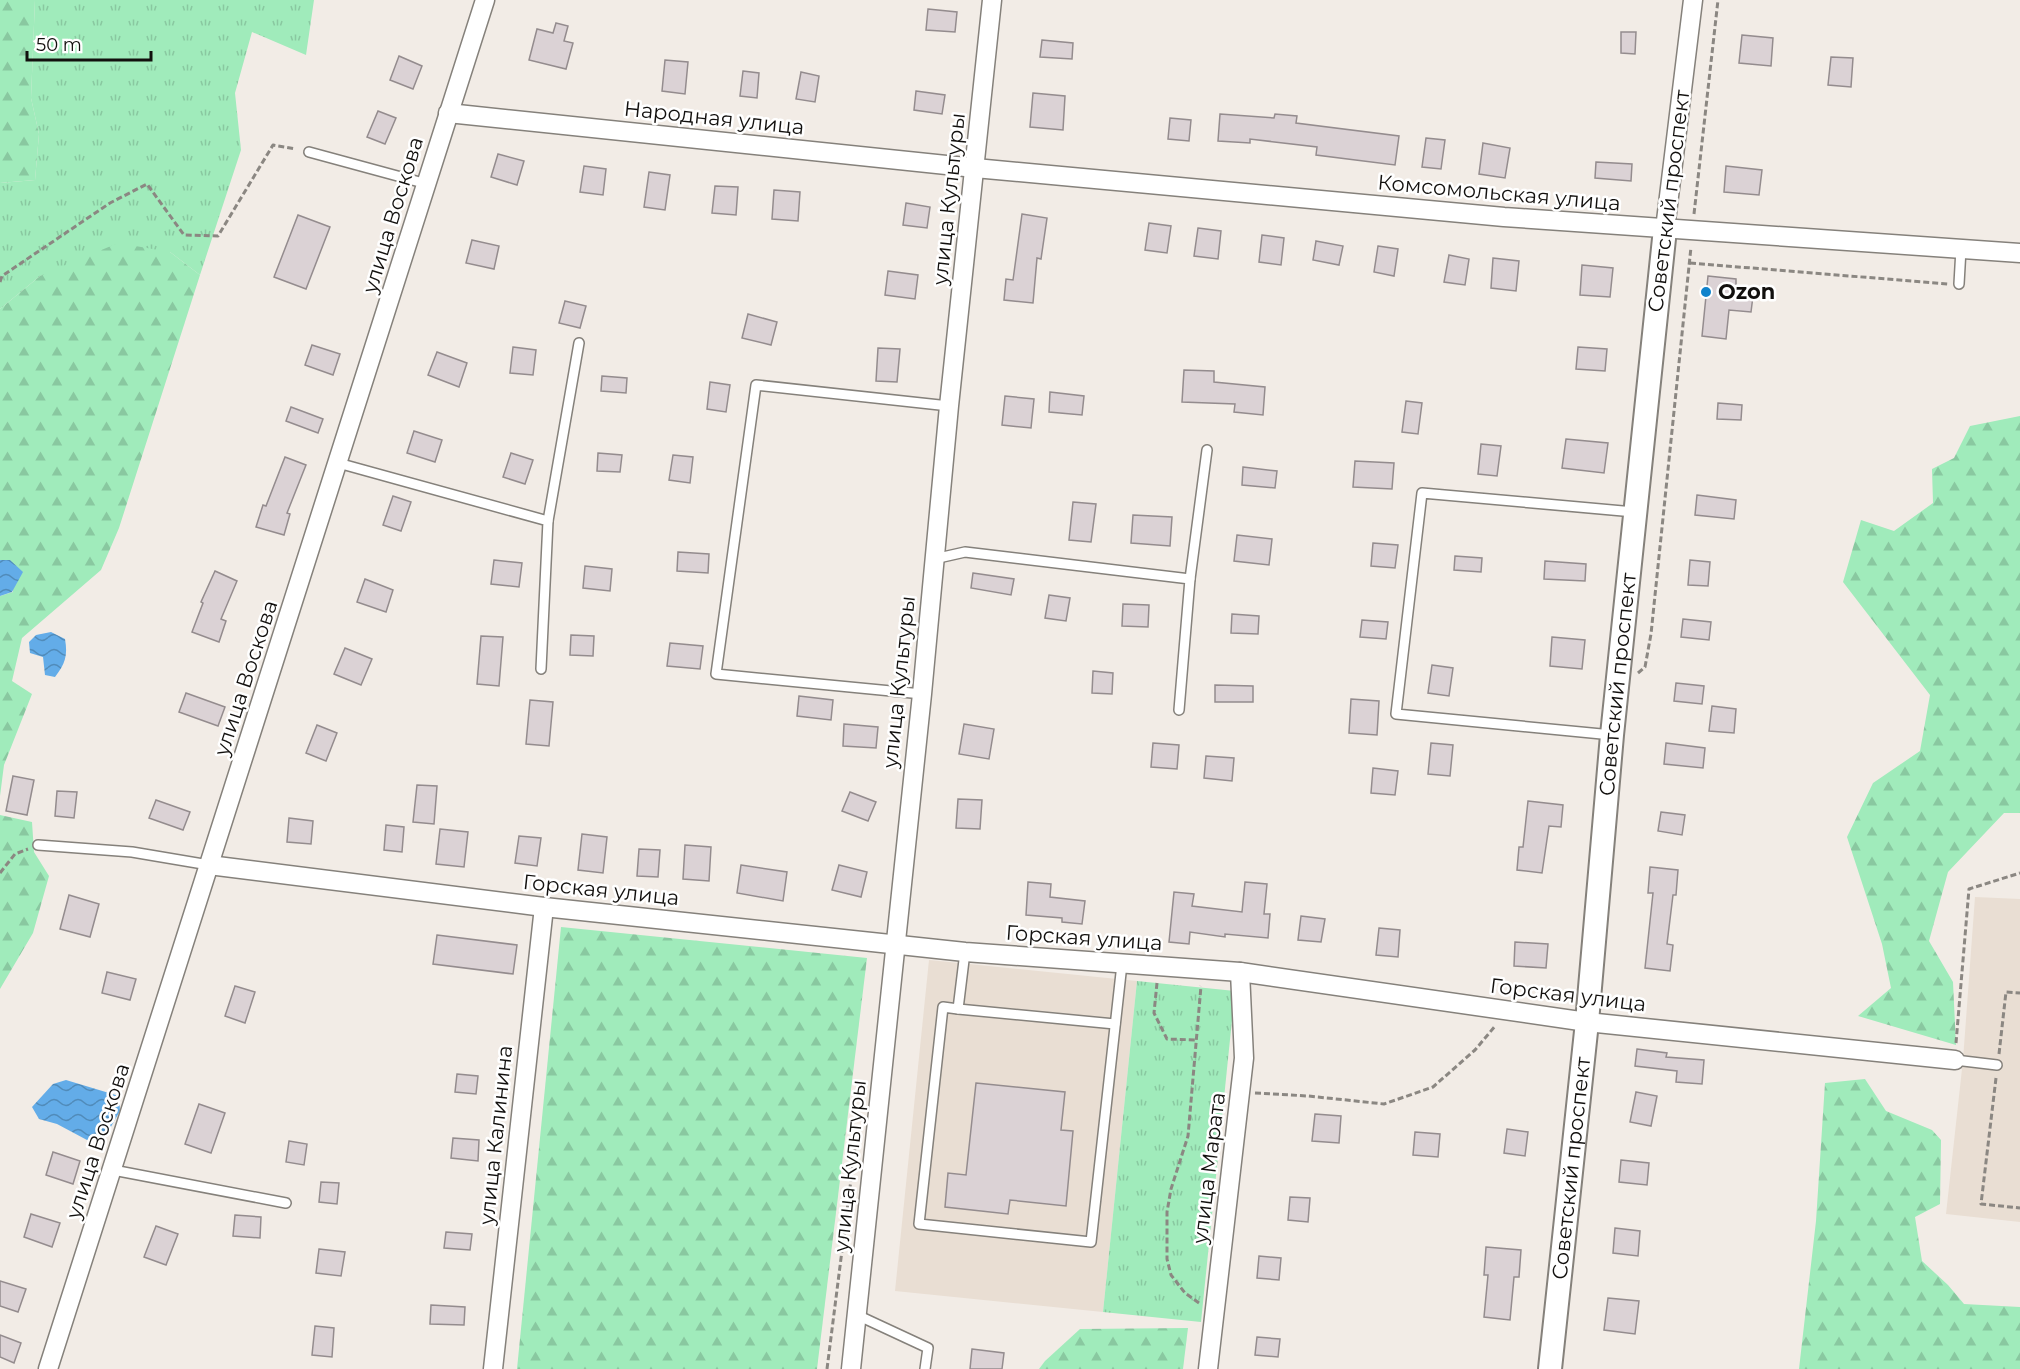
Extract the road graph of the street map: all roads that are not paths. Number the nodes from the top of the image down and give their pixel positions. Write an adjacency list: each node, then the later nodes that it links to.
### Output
1 (485, 0): 4 (street, улица Воскова)
2 (992, 0): 6 (street, улица Культуры)
3 (1693, 0): 8 (street, Советский проспект)
4 (448, 113): 6 (street, Народная улица); 7 (street, улица Воскова)
5 (309, 152): 7 (lane)
6 (975, 168): 8 (street, Комсомольская улица); 13 (street, улица Культуры)
7 (427, 184): 15 (street, улица Воскова)
8 (1665, 229): 9 (street, Комсомольская улица); 16 (street, Советский проспект)
9 (1961, 249): 10 (street, Комсомольская улица); 11 (lane)
10 (2020, 252)
11 (1959, 284)
12 (579, 343): 17 (lane)
13 (949, 406): 18 (street, улица Культуры); 21 (lane)
14 (1207, 450): 19 (lane)
15 (338, 463): 17 (lane); 25 (street, улица Воскова)
16 (1636, 512): 23 (street, Советский проспект); 23 (lane)
17 (548, 521): 20 (lane)
18 (934, 559): 19 (lane); 21 (street, улица Культуры)
19 (1190, 579): 22 (lane)
20 (541, 669)
21 (922, 694): 27 (street, улица Культуры)
22 (1179, 710)
23 (1612, 735): 32 (street, Советский проспект)
24 (38, 845): 25 (lane)
25 (209, 865): 26 (street, Горская улица); 36 (street, улица Воскова)
26 (544, 907): 27 (street, Горская улица); 40 (street, улица Калинина)
27 (895, 945): 28 (street, Горская улица); 38 (street, улица Культуры)
28 (965, 952): 29 (street, Горская улица); 31 (lane)
29 (1122, 964): 30 (street, Горская улица); 33 (lane)
30 (1240, 972): 32 (street, Горская улица); 43 (street, улица Марата)
31 (958, 1009): 33 (lane); 33 (lane)
32 (1587, 1022): 34 (street, Горская улица); 44 (street, Советский проспект)
33 (1115, 1024)
34 (1955, 1060): 35 (lane)
35 (1997, 1065)
36 (113, 1170): 37 (lane); 39 (street, улица Воскова)
37 (286, 1203)
38 (856, 1315): 41 (street, улица Культуры); 42 (lane)
39 (48, 1369)
40 (493, 1369)
41 (851, 1369)
42 (925, 1369)
43 (1208, 1369)
44 (1550, 1369)

